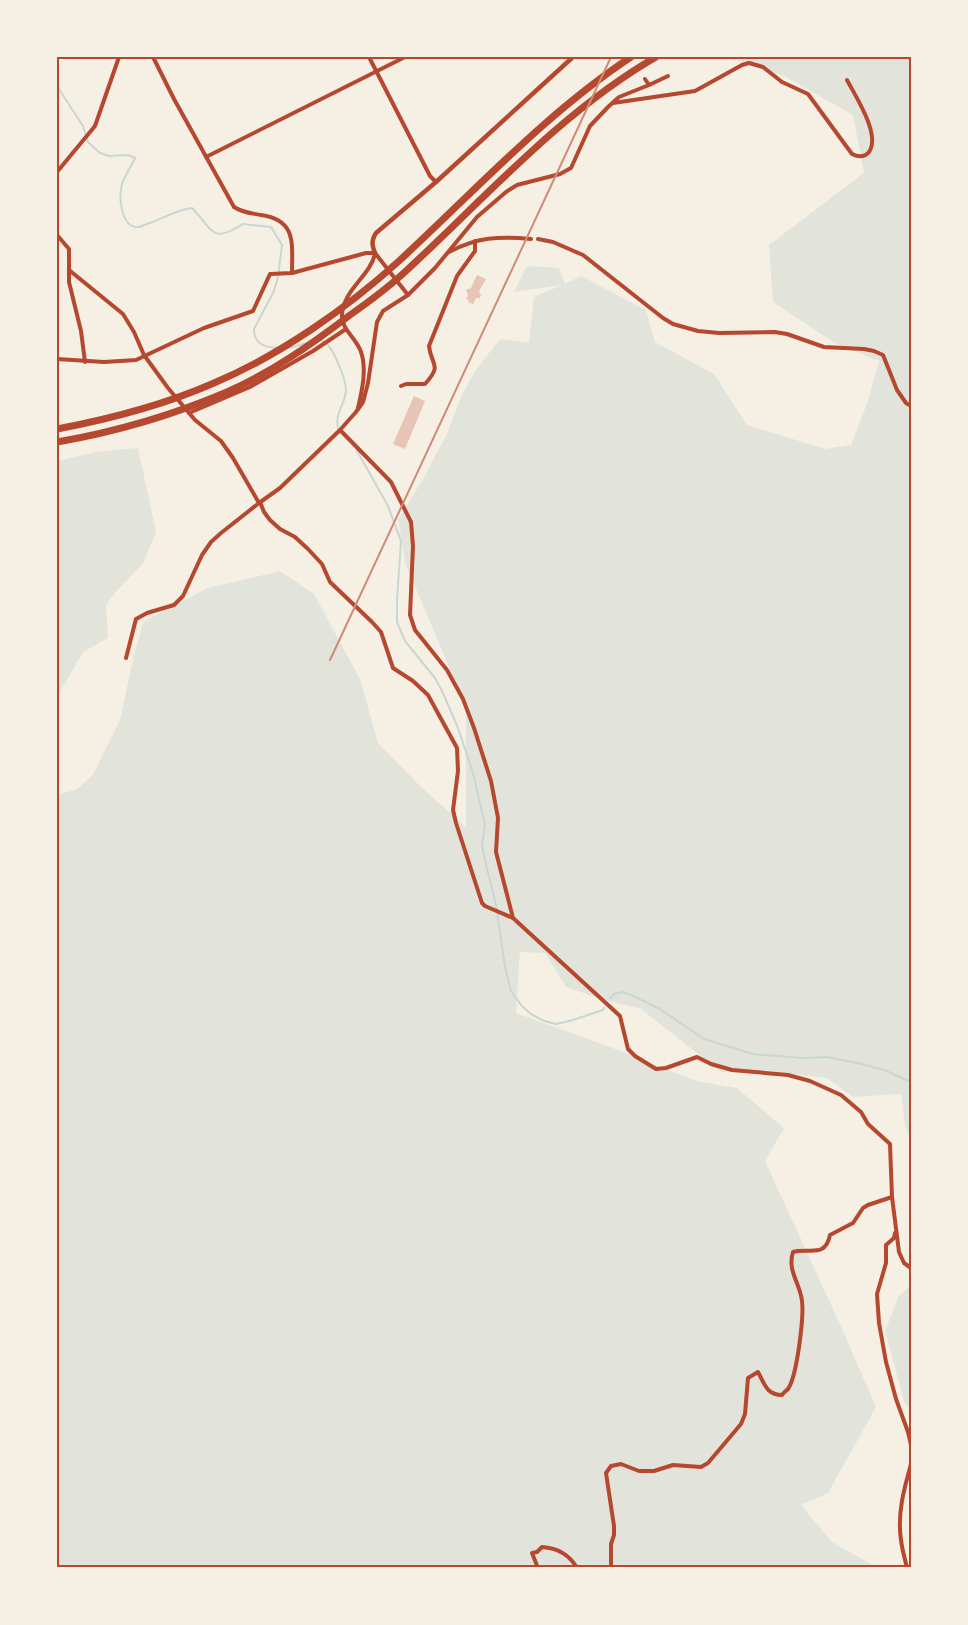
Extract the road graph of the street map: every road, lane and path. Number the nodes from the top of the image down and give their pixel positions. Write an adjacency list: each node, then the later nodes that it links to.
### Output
1 (119, 57): 15 (street)
2 (153, 57): 14 (street)
3 (369, 57): 8 (street)
4 (405, 57): 8 (street)
5 (573, 57): 16 (street)
6 (632, 57): 34 (highway)
7 (656, 57): 36 (highway)
8 (376, 72): 14 (street); 16 (street)
9 (668, 76): 12 (street)
10 (645, 79): 12 (street)
11 (848, 80): 13 (street)
12 (649, 86): 13 (street)
13 (612, 103): 22 (street)
14 (206, 157): 24 (street)
15 (57, 172)
16 (436, 183): 21 (street)
17 (57, 236): 23 (street)
18 (531, 239): 20 (street)
19 (538, 239): 31 (street)
20 (475, 241): 22 (street); 30 (street)
21 (375, 253): 24 (street); 25 (street); 26 (street)
22 (446, 254): 25 (street)
23 (69, 270): 27 (street); 29 (street)
24 (290, 273): 27 (street)
25 (408, 295): 32 (street)
26 (346, 329): 32 (street); 33 (street)
27 (144, 356): 29 (street); 33 (street)
28 (57, 359): 29 (street)
29 (85, 362)
30 (401, 386)
31 (911, 406)
32 (356, 412): 35 (street)
33 (189, 414): 37 (street)
34 (57, 429)
35 (340, 430): 37 (street); 39 (street)
36 (57, 442)
37 (260, 502): 38 (street); 39 (street)
38 (126, 658)
39 (513, 918): 40 (street)
40 (892, 1197): 41 (street); 47 (street)
41 (895, 1228): 42 (street); 43 (street)
42 (911, 1268)
43 (911, 1445)
44 (911, 1464): 48 (street)
45 (538, 1568): 46 (street)
46 (577, 1568)
47 (611, 1568)
48 (907, 1568)

